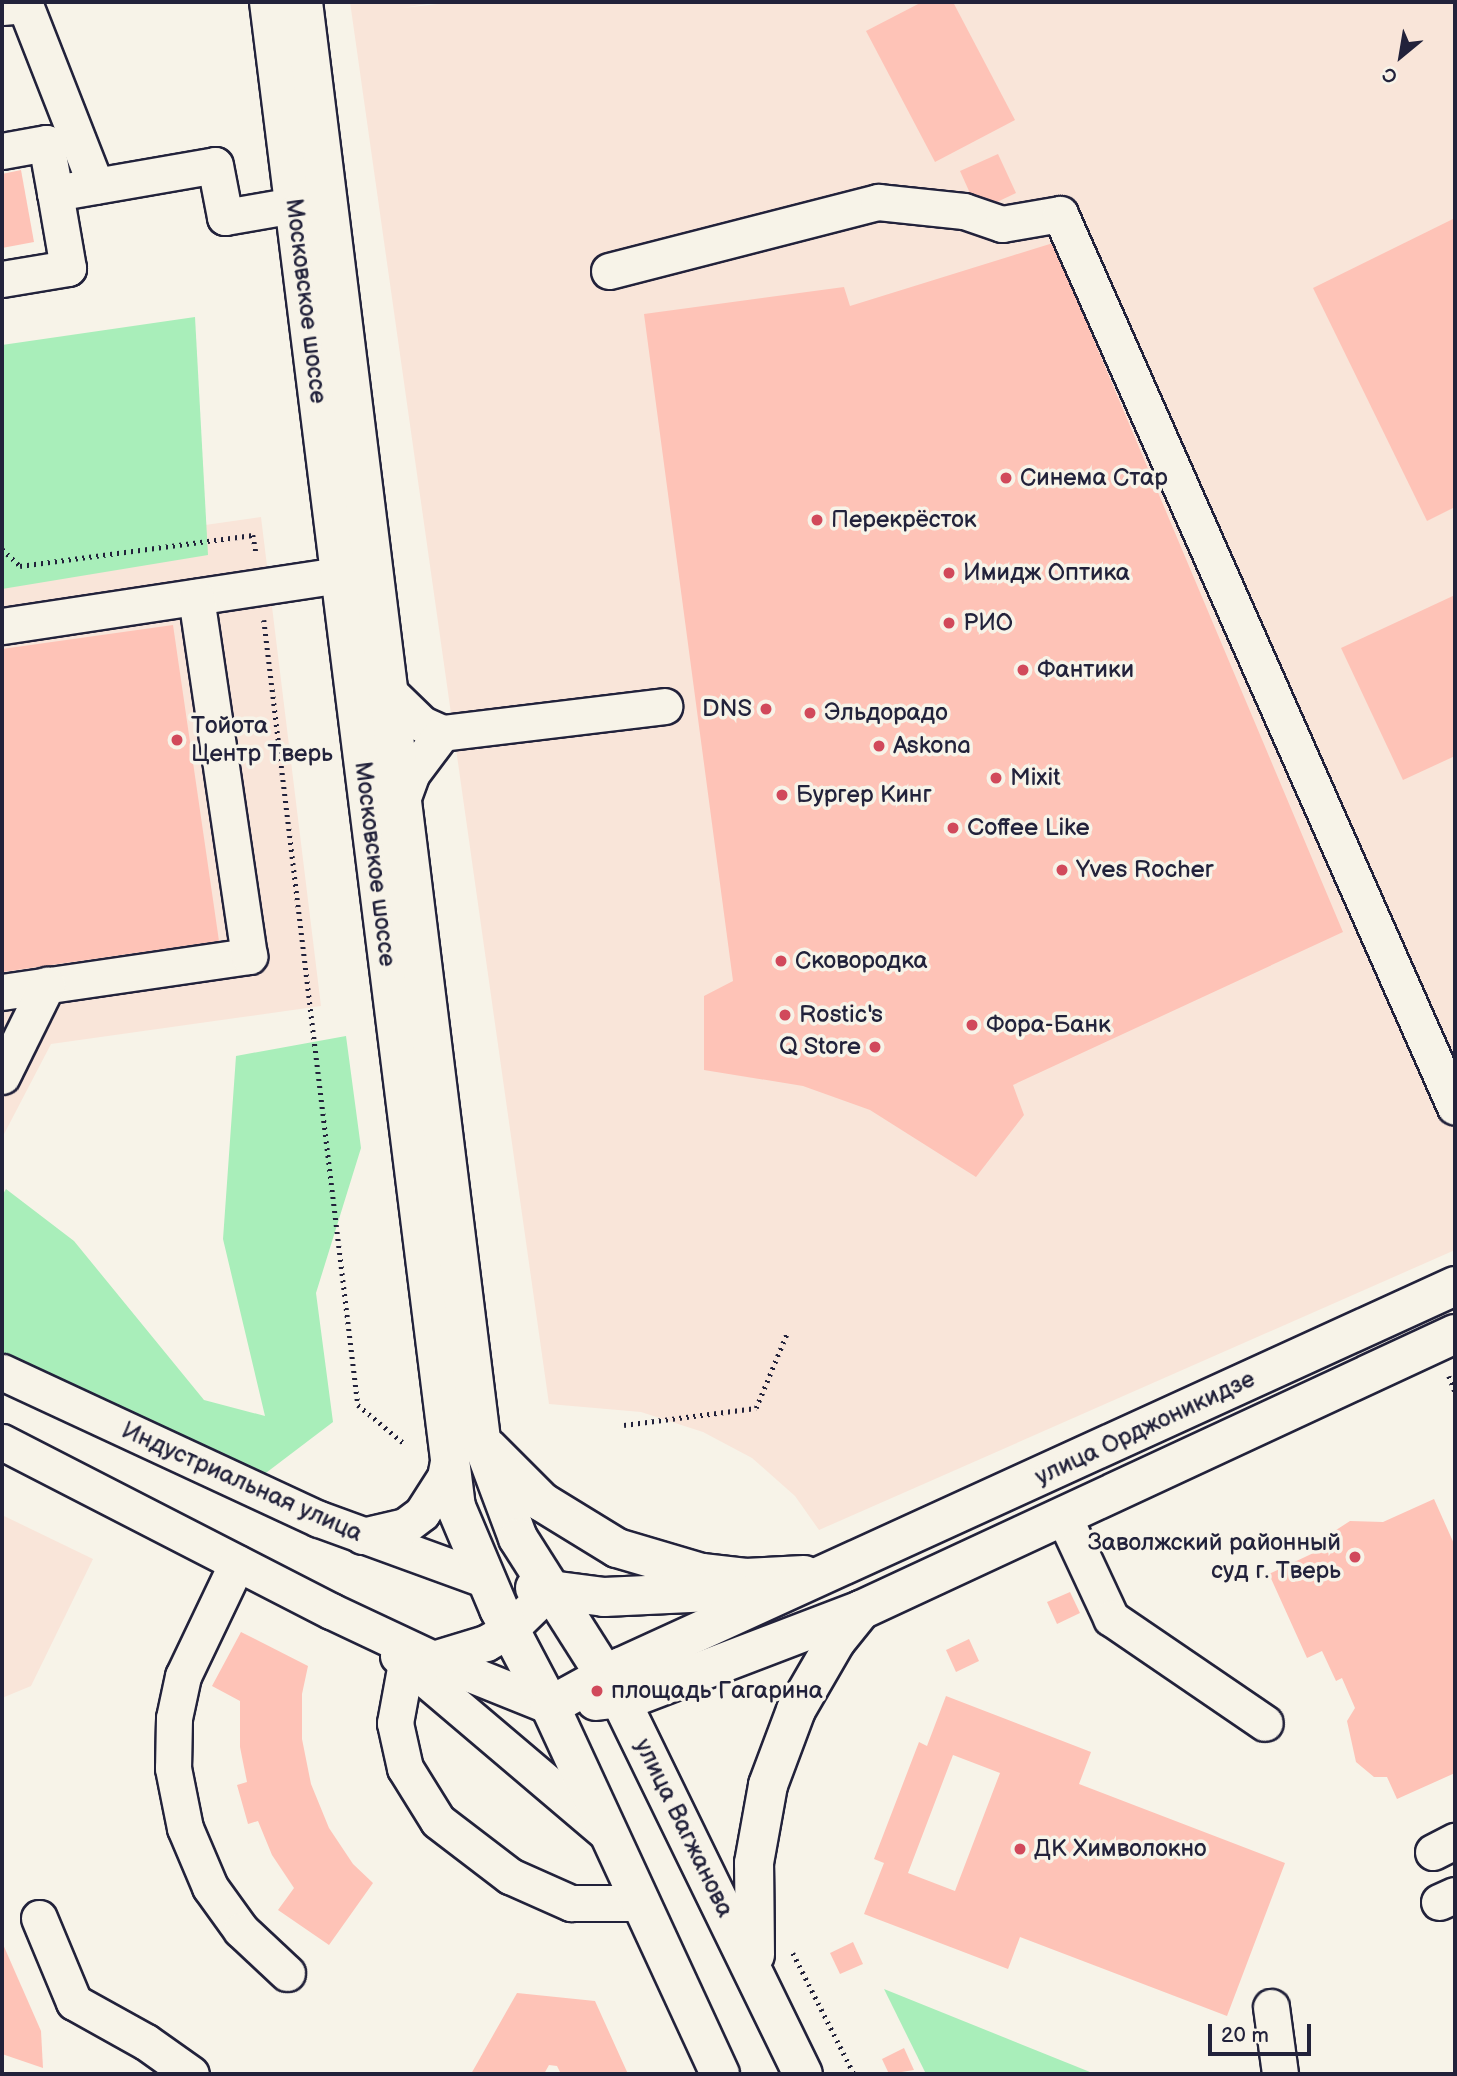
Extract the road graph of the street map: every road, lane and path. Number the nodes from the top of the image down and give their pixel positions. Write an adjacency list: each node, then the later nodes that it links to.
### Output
1 (269, 2): 7 (main road, Московское шоссе)
2 (303, 2): 7 (main road, Московское шоссе)
3 (2, 7): 5 (street)
4 (2, 151): 6 (street)
5 (96, 186): 6 (street); 7 (street)
6 (55, 193): 9 (street)
7 (311, 202): 10 (main road, Московское шоссе); 13 (main road, Московское шоссе)
8 (609, 271): 20 (street)
9 (2, 279)
10 (339, 575): 11 (street); 30 (main road, Московское шоссе)
11 (196, 597): 12 (street); 17 (street)
12 (2, 625)
13 (388, 691): 15 (street); 16 (main road, Московское шоссе)
14 (664, 706): 15 (street)
15 (442, 733): 16 (street)
16 (402, 800): 30 (main road, Московское шоссе)
17 (47, 985): 18 (street); 19 (street)
18 (2, 992)
19 (2, 1076)
20 (1455, 1107)
21 (1446, 1291): 23 (street); 35 (main road, улица Орджоникидзе)
22 (787, 1333): 28 (path)
23 (1455, 1334): 32 (main road, улица Орджоникидзе)
24 (1446, 1371): 26 (path)
25 (2, 1372): 33 (street, Индустриальная улица)
26 (1455, 1392)
27 (358, 1405): 29 (path)
28 (624, 1425)
29 (406, 1445)
30 (465, 1448): 33 (street); 35 (main road); 36 (main road, Московское шоссе); 37 (main road, улица Вагжанова)
31 (4, 1450): 34 (street)
32 (1063, 1515): 38 (main road, улица Орджоникидзе); 43 (street)
33 (362, 1536): 36 (street, Индустриальная улица)
34 (237, 1563): 40 (street); 49 (street)
35 (834, 1570): 37 (main road); 41 (main road)
36 (487, 1580): 37 (main road); 39 (main road, Московское шоссе)
37 (551, 1589): 39 (street); 41 (main road, улица Вагжанова)
38 (861, 1610): 41 (main road, улица Орджоникидзе); 48 (main road)
39 (510, 1629): 40 (street); 42 (main road, Московское шоссе)
40 (419, 1661): 42 (street); 44 (street); 45 (street)
41 (613, 1687): 42 (main road); 48 (main road, улица Вагжанова)
42 (550, 1706): 44 (main road)
43 (1265, 1723)
44 (610, 1836): 45 (main road)
45 (641, 1903): 52 (main road)
46 (40, 1918): 51 (street)
47 (788, 1944): 54 (path)
48 (757, 1971): 53 (main road, улица Вагжанова)
49 (287, 1973)
50 (1272, 2007): 55 (street)
51 (191, 2074)
52 (720, 2074)
53 (803, 2074)
54 (854, 2074)
55 (1280, 2074)

